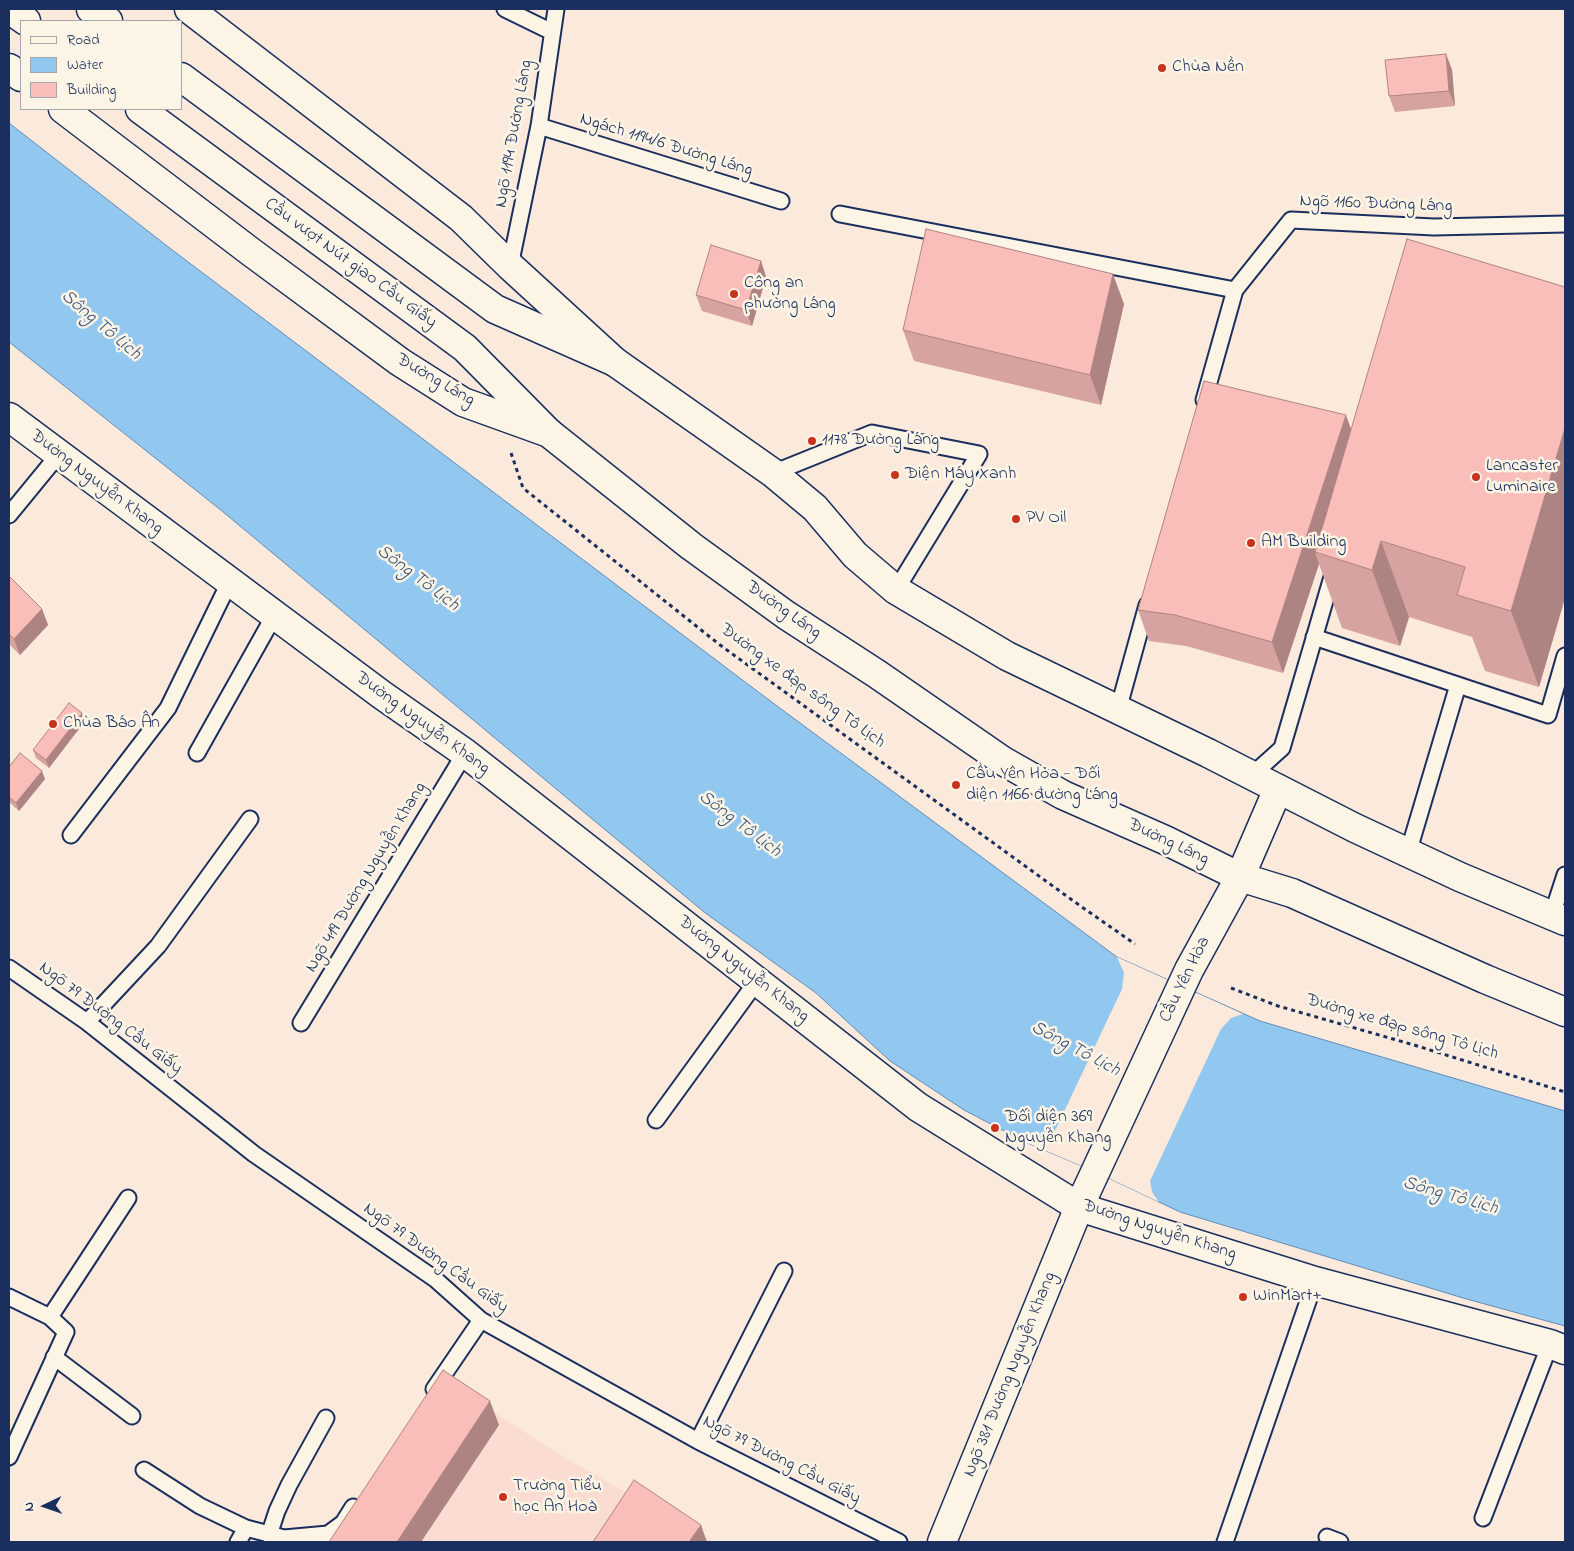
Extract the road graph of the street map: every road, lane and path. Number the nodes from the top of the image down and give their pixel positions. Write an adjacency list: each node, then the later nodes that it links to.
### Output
1 (9, 9): 6 (main road)
2 (91, 9): 7 (main road)
3 (189, 9): 18 (main road)
4 (505, 9): 8 (lane)
5 (556, 9): 8 (lane, Ngõ 1194 Đường Láng)
6 (25, 20)
7 (107, 20)
8 (552, 32): 14 (lane, Ngõ 1194 Đường Láng)
9 (9, 68): 10 (main road)
10 (20, 76)
11 (182, 78): 20 (main road)
12 (64, 110): 22 (main road, Đường Láng)
13 (141, 110): 24 (main road, Cầu vượt Nút giao Cầu Giấy)
14 (539, 126): 15 (lane, Ngách 1194/6 Đường Láng); 18 (lane, Ngõ 1194 Đường Láng)
15 (781, 201)
16 (840, 214): 19 (lane)
17 (1565, 224): 19 (lane, Ngõ 1160 Đường Láng)
18 (510, 266): 20 (main road)
19 (1236, 290): 21 (lane, Ngõ 1160 Đường Láng)
20 (615, 362): 26 (main road)
21 (1201, 410)
22 (498, 415): 24 (main road, Đường Láng); 47 (path, Đường xe đạp sông Tô Lịch)
23 (9, 417): 25 (main road, Đường Nguyễn Khang)
24 (548, 433): 45 (main road, Đường Láng)
25 (59, 454): 27 (lane); 29 (main road, Đường Nguyễn Khang)
26 (773, 473): 30 (main road); 30 (lane)
27 (9, 515)
28 (1339, 552): 33 (lane)
29 (229, 583): 32 (main road, Đường Nguyễn Khang); 42 (lane)
30 (896, 590): 36 (main road)
31 (1151, 593): 36 (lane)
32 (274, 616): 37 (lane); 38 (main road, Đường Nguyễn Khang)
33 (1314, 637): 35 (lane); 39 (lane)
34 (1565, 656): 35 (lane)
35 (1458, 685): 43 (lane)
36 (1118, 710): 39 (main road)
37 (197, 753)
38 (465, 753): 49 (main road, Đường Nguyễn Khang); 53 (lane, Ngõ 419 Đường Nguyễn Khang)
39 (1251, 776): 40 (main road)
40 (1278, 789): 43 (main road); 45 (main road, Cầu Yên Hòa)
41 (250, 820): 52 (lane)
42 (71, 835)
43 (1408, 853): 46 (main road)
44 (1565, 875): 46 (lane)
45 (1240, 877): 51 (main road, Đường Láng); 57 (main road, Cầu Yên Hòa)
46 (1559, 918)
47 (1135, 944)
48 (9, 968): 52 (lane, Ngõ 79 Đường Cầu Giấy)
49 (757, 981): 55 (lane); 57 (main road, Đường Nguyễn Khang)
50 (1231, 988): 54 (path, Đường xe đạp sông Tô Lịch)
51 (1565, 1012)
52 (87, 1022): 62 (lane, Ngõ 79 Đường Cầu Giấy)
53 (301, 1023)
54 (1565, 1092)
55 (656, 1120)
56 (128, 1198): 61 (lane)
57 (1079, 1207): 59 (main road, Đường Nguyễn Khang); 77 (main road, Ngõ 381 Đường Nguyễn Khang)
58 (784, 1271): 68 (lane)
59 (1315, 1281): 63 (main road, Đường Nguyễn Khang); 78 (lane)
60 (9, 1297): 61 (lane)
61 (50, 1317): 64 (lane)
62 (482, 1320): 65 (lane); 68 (lane, Ngõ 79 Đường Cầu Giấy)
63 (1558, 1347): 72 (lane)
64 (54, 1357): 66 (lane); 69 (lane)
65 (426, 1401)
66 (132, 1416)
67 (326, 1418): 74 (lane)
68 (698, 1440): 76 (lane, Ngõ 79 Đường Cầu Giấy)
69 (9, 1457)
70 (144, 1470): 73 (lane)
71 (359, 1498): 74 (lane)
72 (1483, 1518)
73 (246, 1528): 74 (lane); 75 (lane)
74 (269, 1535)
75 (238, 1542)
76 (899, 1542)
77 (942, 1542)
78 (1225, 1542)

